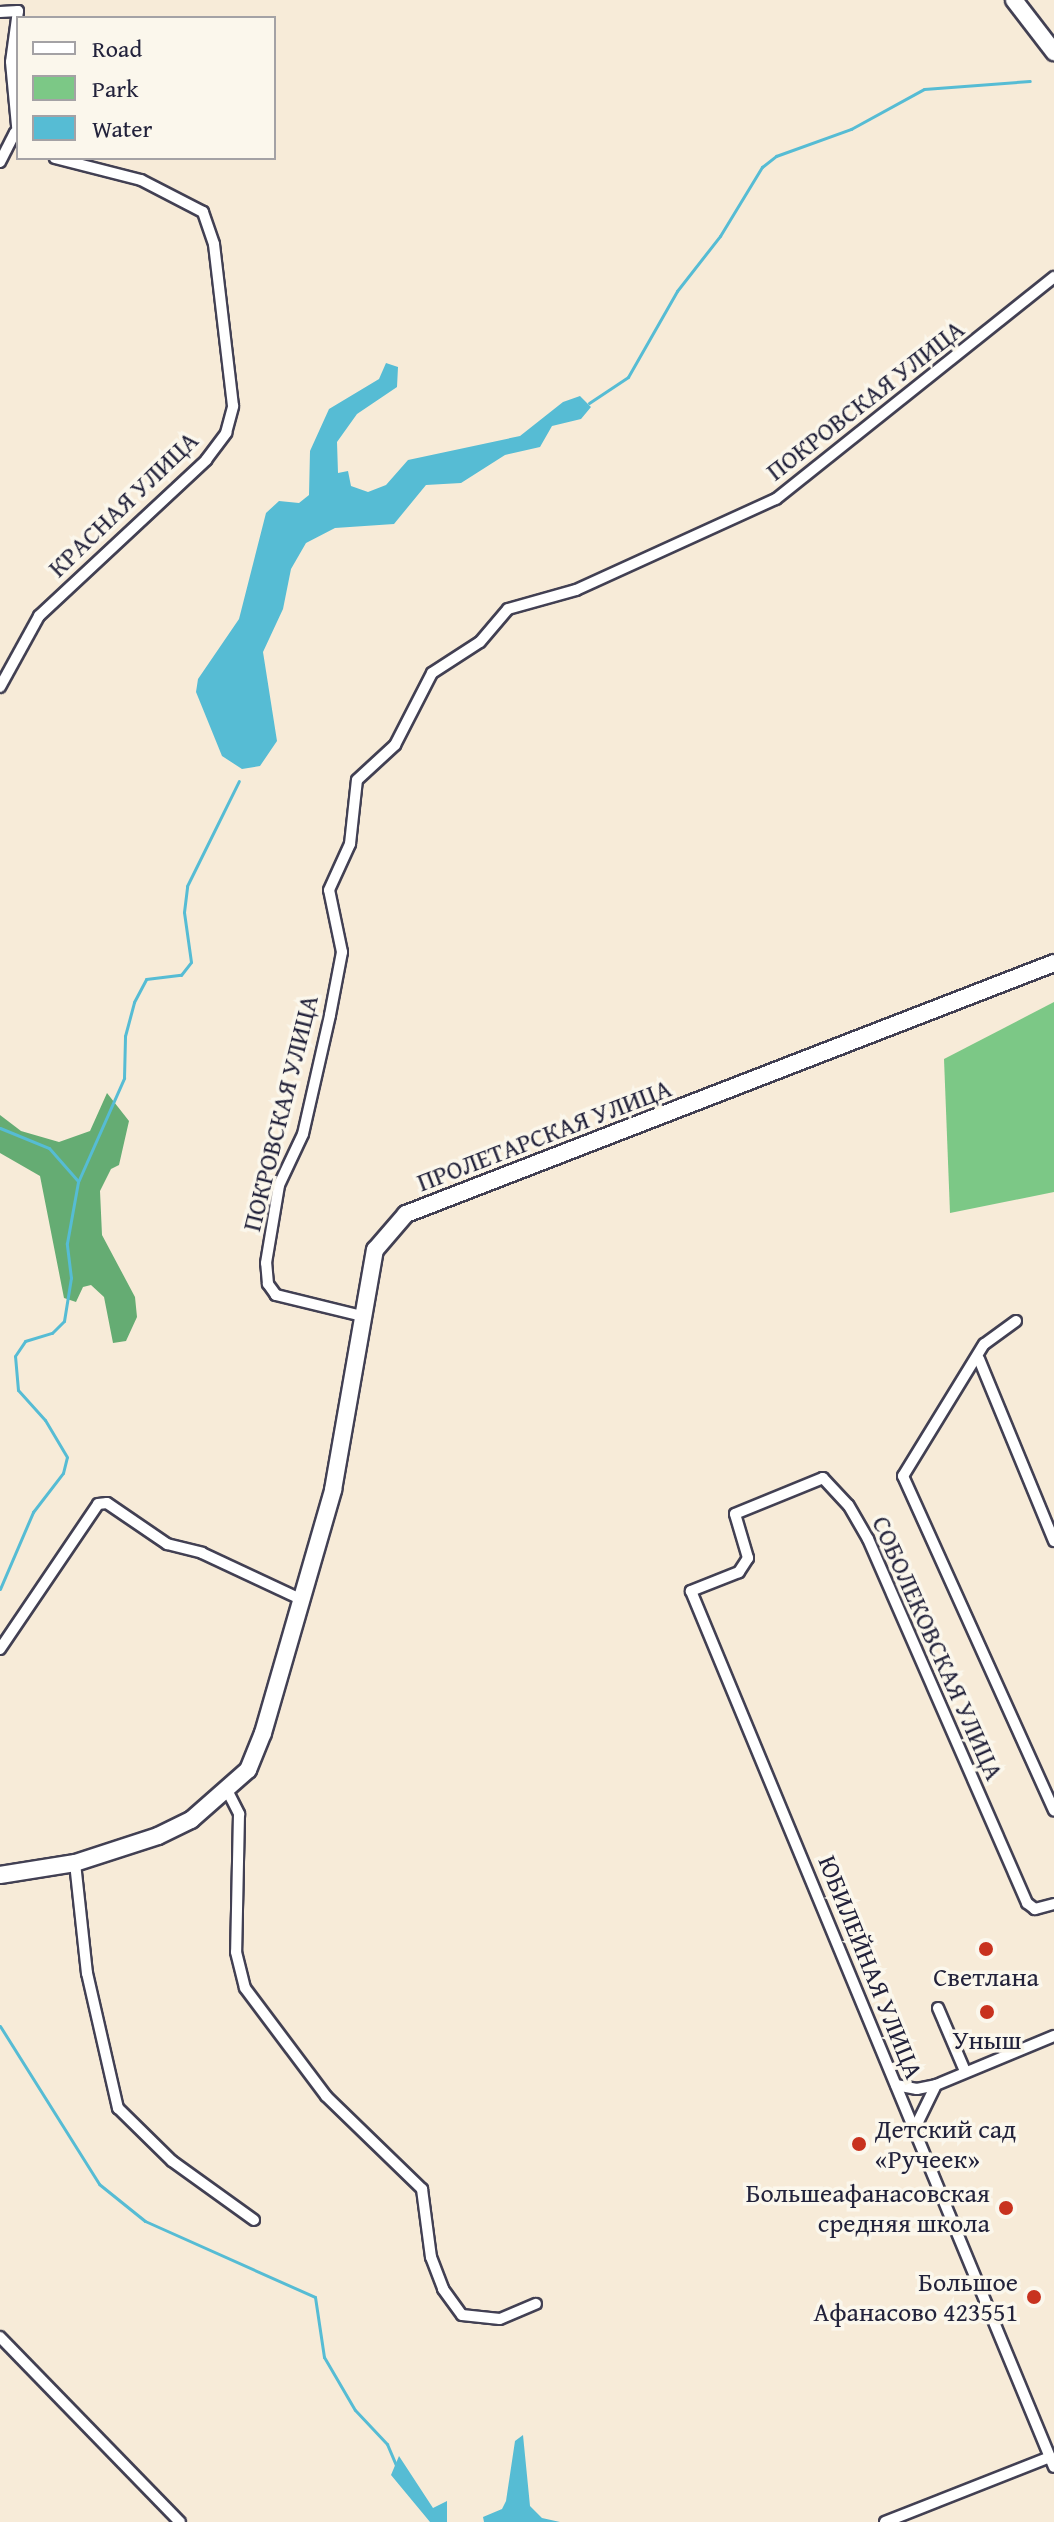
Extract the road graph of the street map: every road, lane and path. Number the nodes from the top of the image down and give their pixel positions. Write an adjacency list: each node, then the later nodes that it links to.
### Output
1 (1014, 0): 5 (main road)
2 (0, 12): 3 (street)
3 (18, 16)
4 (16, 38): 6 (street)
5 (1054, 52)
6 (16, 134): 8 (street)
7 (63, 160): 10 (street, КРАСНАЯ УЛИЦА)
8 (0, 162)
9 (1054, 277): 12 (street, ПОКРОВСКАЯ УЛИЦА)
10 (0, 687)
11 (1054, 963): 12 (main road, ПРОЛЕТАРСКАЯ УЛИЦА)
12 (362, 1316): 17 (main road, ПРОЛЕТАРСКАЯ УЛИЦА)
13 (1016, 1321): 14 (street)
14 (979, 1359): 16 (street); 20 (street)
15 (735, 1514): 23 (street, СОБОЛЕКОВСКАЯ УЛИЦА); 27 (street, ЮБИЛЕЙНАЯ УЛИЦА)
16 (1054, 1541)
17 (300, 1599): 18 (street); 19 (main road, ПРОЛЕТАРСКАЯ УЛИЦА)
18 (0, 1649)
19 (228, 1792): 21 (main road, ПРОЛЕТАРСКАЯ УЛИЦА); 31 (street)
20 (1054, 1810)
21 (75, 1863): 22 (main road, ПРОЛЕТАРСКАЯ УЛИЦА); 30 (street)
22 (0, 1875)
23 (1054, 1904)
24 (938, 2008): 26 (street, ЮБИЛЕЙНАЯ УЛИЦА)
25 (1054, 2036): 26 (street)
26 (965, 2071): 28 (street)
27 (896, 2085): 28 (street); 29 (street, ЮБИЛЕЙНАЯ УЛИЦА)
28 (936, 2085): 29 (street)
29 (915, 2128): 33 (street, ЮБИЛЕЙНАЯ УЛИЦА)
30 (254, 2220)
31 (536, 2304)
32 (0, 2337): 34 (street)
33 (1052, 2462): 35 (street)
34 (180, 2522)
35 (885, 2522)

